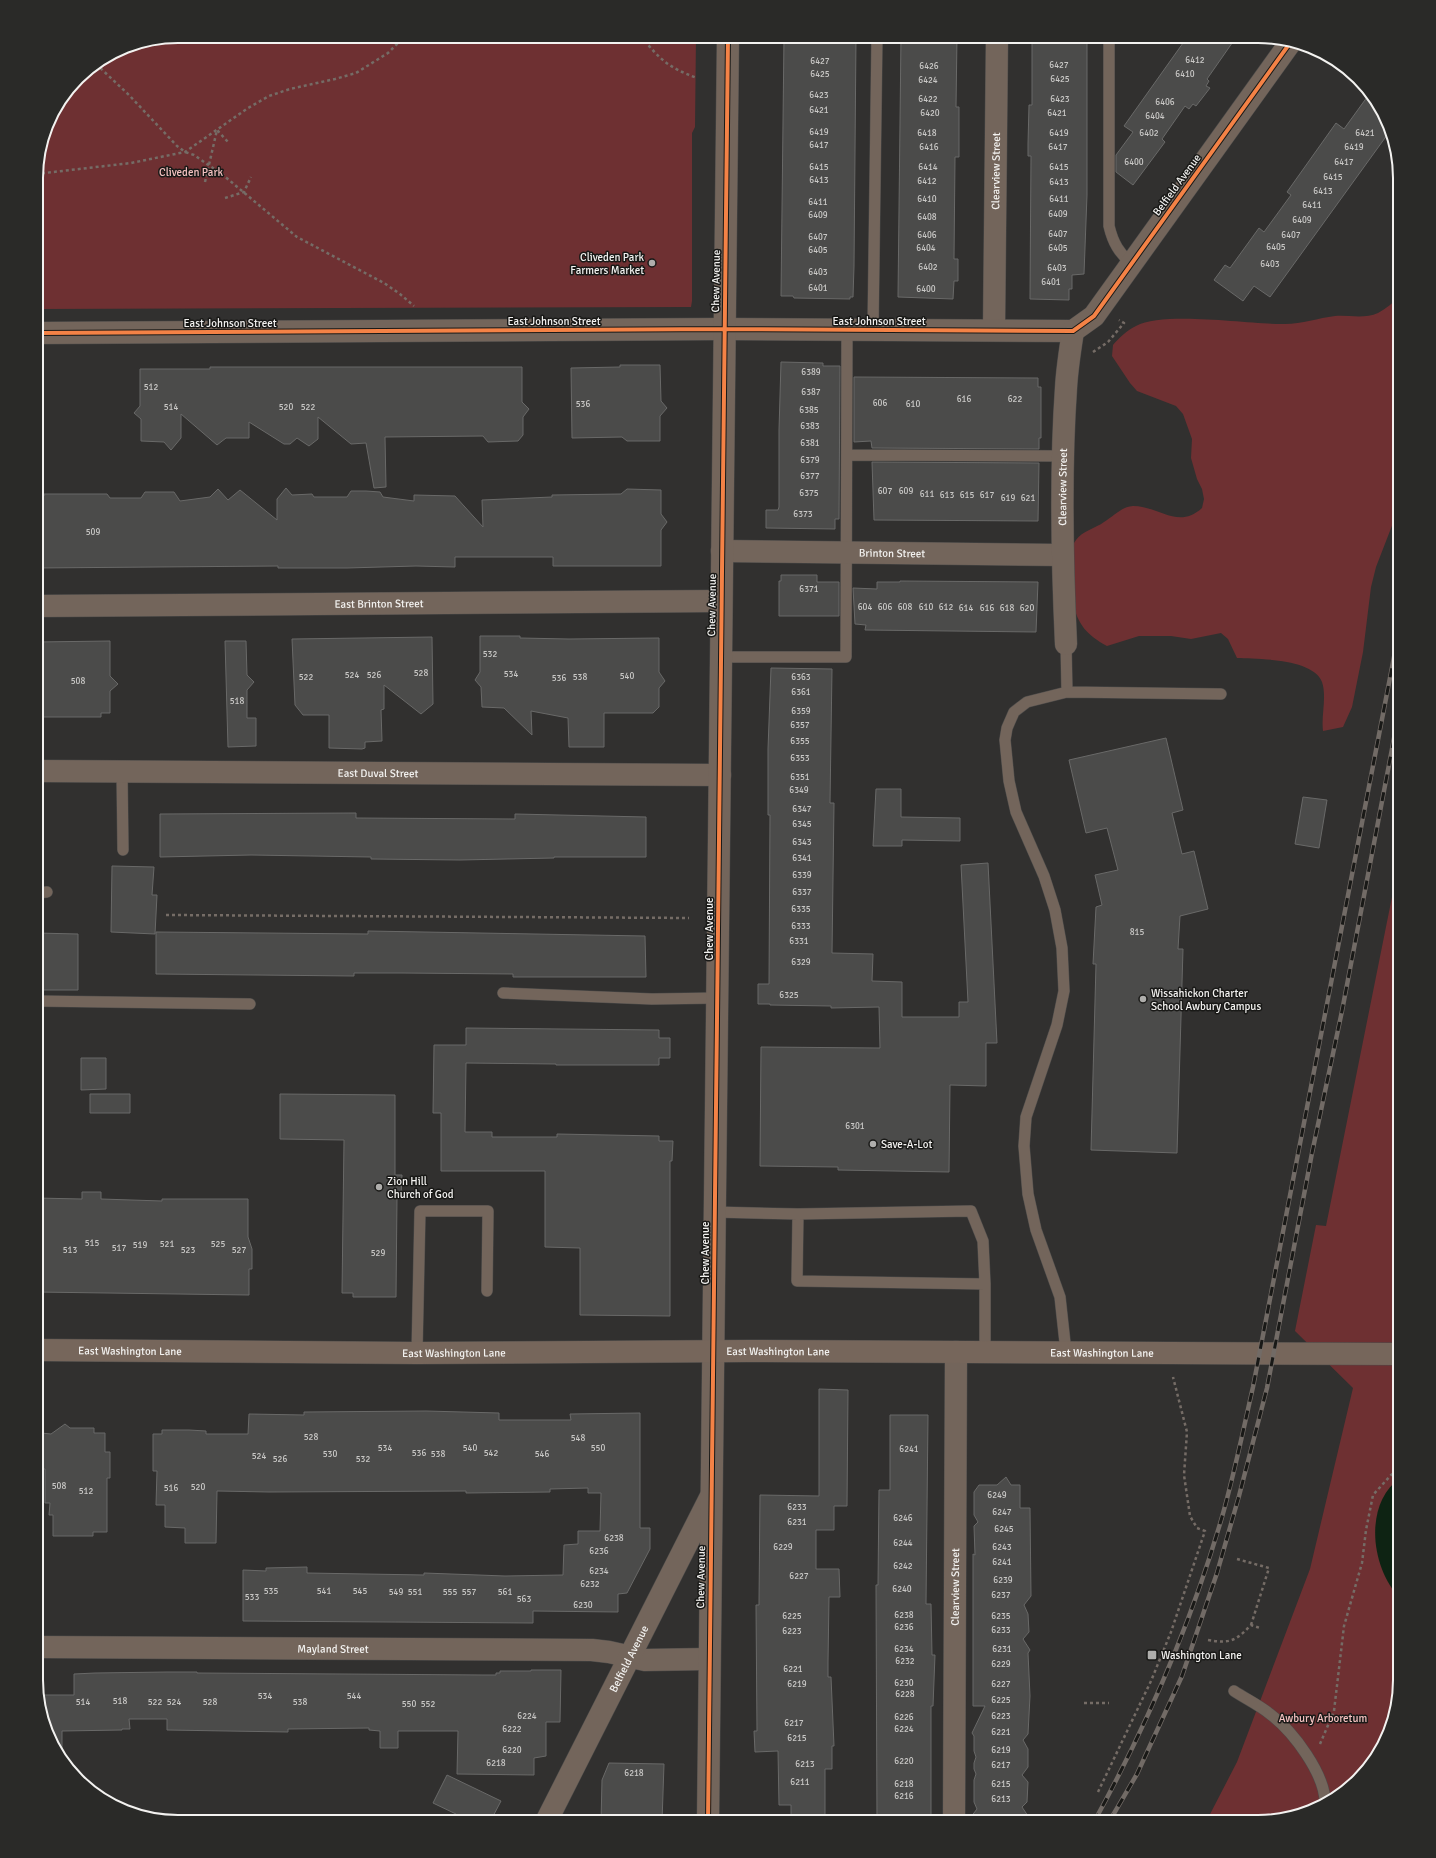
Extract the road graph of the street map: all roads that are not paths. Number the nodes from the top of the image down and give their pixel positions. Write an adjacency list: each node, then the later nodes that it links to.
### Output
1 (728, 43): 7 (street, Chew Avenue)
2 (877, 43): 9 (lane)
3 (997, 43): 10 (street, Clearview Street)
4 (1109, 43): 6 (lane)
5 (1287, 47): 6 (street, Belfield Avenue)
6 (1132, 264): 11 (street, Belfield Avenue)
7 (724, 329): 8 (street, East Johnson Street); 12 (street, East Johnson Street); 15 (street, Chew Avenue)
8 (847, 330): 9 (street, East Johnson Street); 13 (lane)
9 (873, 330): 10 (street, East Johnson Street)
10 (994, 330): 11 (street, East Johnson Street)
11 (1073, 331): 14 (street, Clearview Street)
12 (43, 333)
13 (847, 455): 14 (lane); 16 (lane)
14 (1063, 456): 17 (street, Clearview Street)
15 (722, 550): 16 (street, Brinton Street); 18 (street, Chew Avenue)
16 (846, 553): 17 (street, Brinton Street); 21 (lane)
17 (1062, 555): 20 (street, Clearview Street)
18 (721, 601): 19 (street, East Brinton Street); 21 (street, Chew Avenue)
19 (43, 606)
20 (1066, 644): 22 (lane)
21 (721, 657): 26 (street, Chew Avenue)
22 (1067, 692): 23 (lane); 40 (lane)
23 (1221, 694)
24 (43, 771): 25 (street, East Duval Street)
25 (122, 771): 26 (street, East Duval Street); 27 (lane)
26 (720, 775): 29 (street, Chew Avenue)
27 (122, 850)
28 (503, 993): 29 (lane)
29 (718, 998): 32 (street, Chew Avenue)
30 (43, 1001): 31 (lane)
31 (250, 1004)
32 (714, 1212): 33 (lane); 37 (street, Chew Avenue)
33 (798, 1214): 34 (lane); 34 (lane)
34 (985, 1284): 39 (lane)
35 (487, 1291): 41 (lane)
36 (43, 1350): 41 (main road, East Washington Lane)
37 (713, 1352): 38 (main road, East Washington Lane); 41 (main road, East Washington Lane); 43 (street, Chew Avenue)
38 (956, 1352): 39 (main road, East Washington Lane); 51 (street, Clearview Street)
39 (985, 1352): 40 (main road, East Washington Lane)
40 (1066, 1352): 42 (main road, East Washington Lane)
41 (417, 1353)
42 (1393, 1354)
43 (711, 1496): 45 (street, Belfield Avenue); 46 (street, Chew Avenue)
44 (43, 1647): 45 (street, Mayland Street)
45 (630, 1657): 46 (street, Mayland Street); 49 (street, Belfield Avenue)
46 (710, 1659): 50 (street, Chew Avenue)
47 (1234, 1691): 48 (lane)
48 (1324, 1797)
49 (550, 1815)
50 (708, 1815)
51 (954, 1815)

